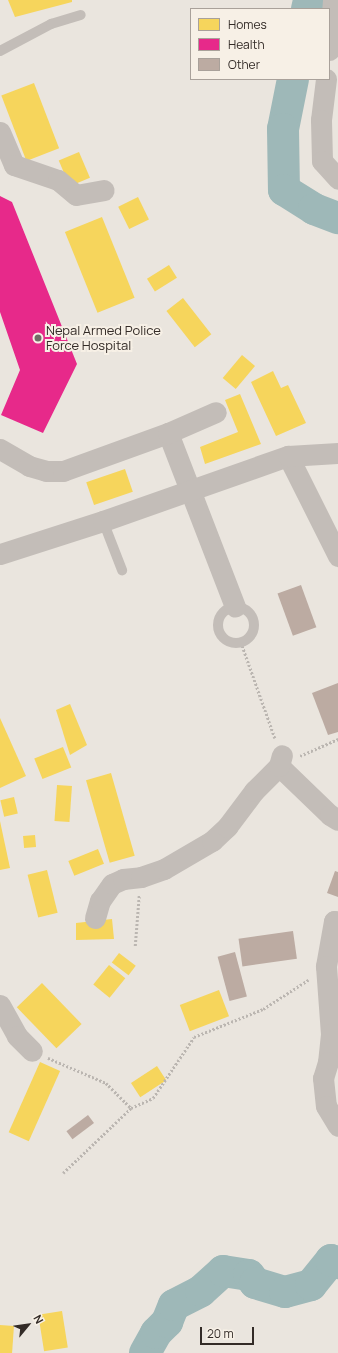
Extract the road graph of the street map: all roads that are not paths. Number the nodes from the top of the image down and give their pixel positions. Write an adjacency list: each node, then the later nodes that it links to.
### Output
1 (333, 0): 3 (street)
2 (81, 15): 4 (lane)
3 (330, 38)
4 (0, 51)
5 (326, 80): 7 (street)
6 (0, 132): 8 (street)
7 (338, 179)
8 (104, 190)
9 (216, 412): 10 (street)
10 (168, 433): 11 (street); 14 (street)
11 (0, 449)
12 (338, 453): 13 (street)
13 (288, 456): 14 (street); 17 (street)
14 (191, 489): 15 (street); 19 (street)
15 (103, 521): 16 (street); 18 (lane)
16 (0, 554)
17 (338, 556)
18 (122, 570)
19 (235, 607): 19 (lane)
20 (338, 820): 21 (street)
21 (95, 918)
22 (338, 922): 25 (street)
23 (0, 1005): 24 (street)
24 (32, 1050)
25 (338, 1126)

